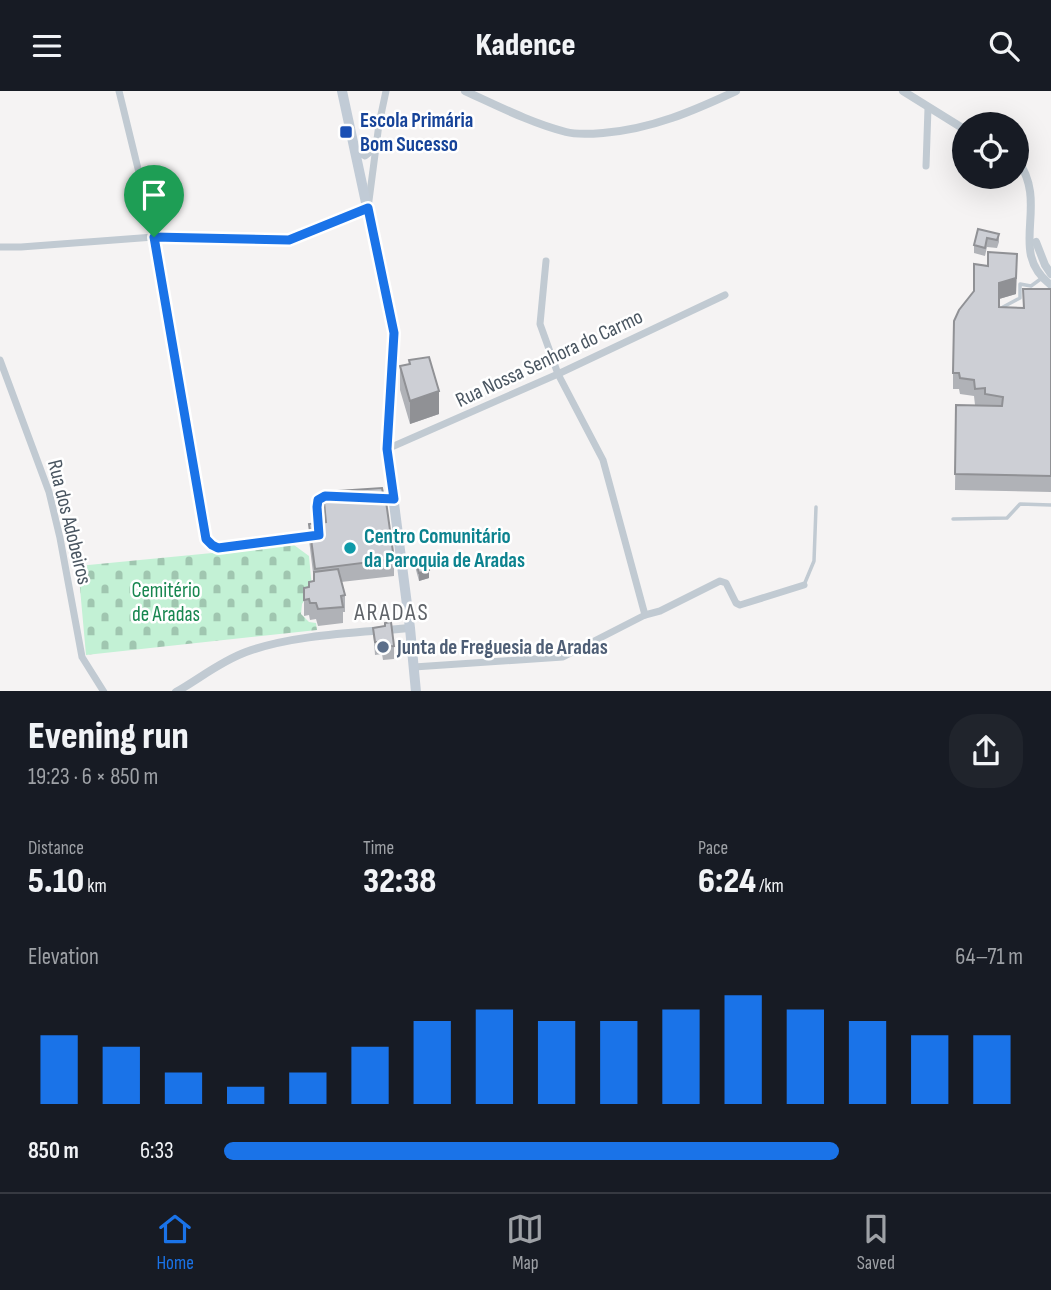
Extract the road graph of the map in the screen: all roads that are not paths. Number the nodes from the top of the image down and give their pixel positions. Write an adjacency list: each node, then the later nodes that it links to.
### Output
1 (119, 91): 16 (street)
2 (342, 91): 10 (main road)
3 (386, 91): 9 (street)
4 (466, 91): 5 (street)
5 (736, 91)
6 (903, 91): 7 (street)
7 (928, 108): 8 (street); 11 (street)
8 (952, 122)
9 (376, 146): 10 (street); 14 (street)
10 (355, 150): 14 (main road)
11 (926, 166)
12 (1029, 169): 13 (street)
13 (1040, 190)
14 (368, 208): 16 (street); 25 (main road)
15 (1040, 218): 19 (street)
16 (154, 237): 17 (street); 26 (street)
17 (0, 247)
18 (546, 261): 24 (street)
19 (1048, 275): 20 (street); 22 (lane)
20 (1051, 285)
21 (725, 295): 24 (street, Rua Nossa Senhora do Carmo)
22 (1003, 307)
23 (0, 361): 36 (street, Rua dos Adobeiros)
24 (558, 374): 25 (street, Rua Nossa Senhora do Carmo); 33 (street)
25 (387, 449): 28 (main road)
26 (352, 497)
27 (380, 498): 28 (street)
28 (394, 499): 34 (main road)
29 (1051, 505): 31 (lane)
30 (816, 507): 32 (lane)
31 (953, 519)
32 (804, 585): 33 (street)
33 (645, 615): 35 (street)
34 (411, 628): 35 (main road); 37 (street)
35 (414, 667): 38 (main road)
36 (104, 691)
37 (176, 691)
38 (416, 691)

